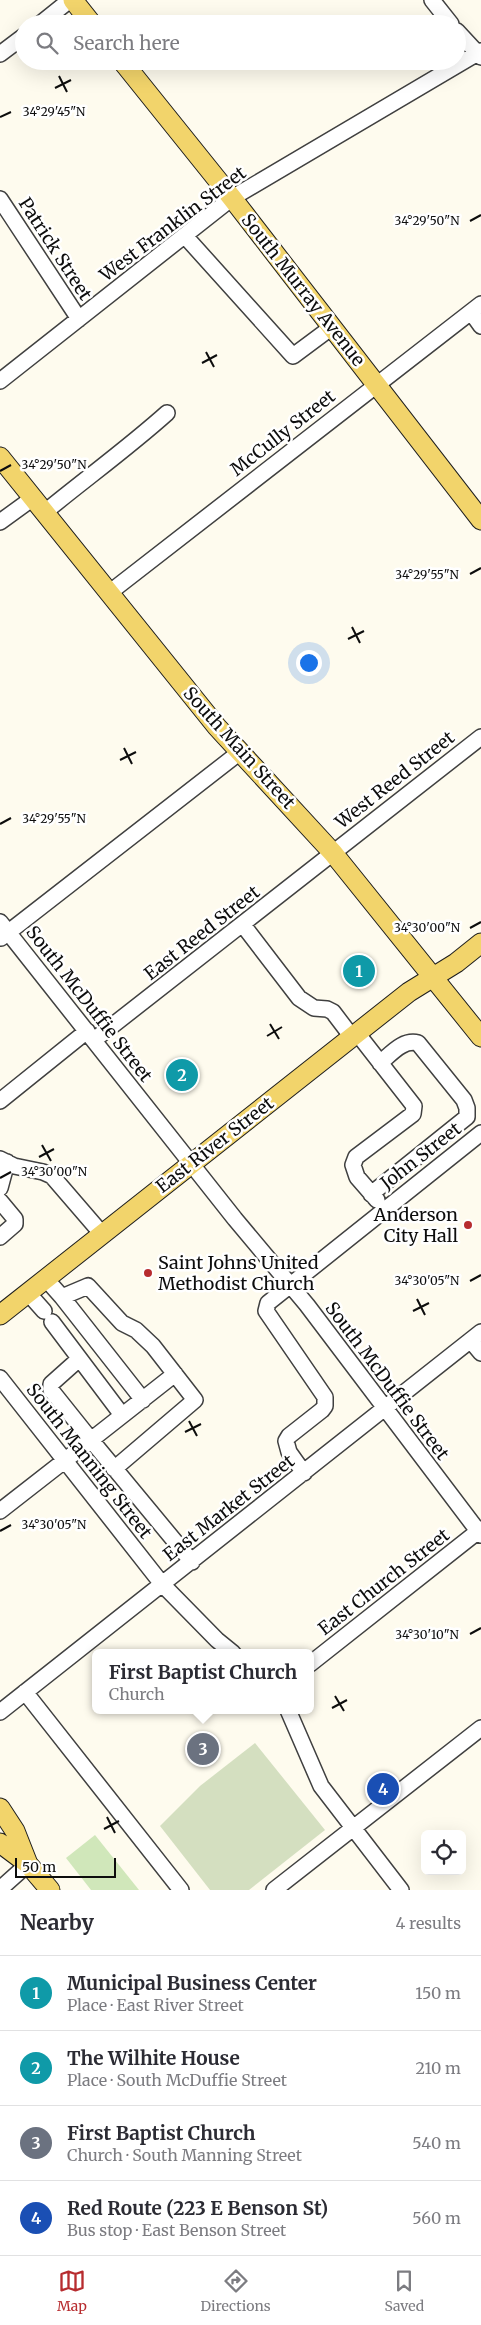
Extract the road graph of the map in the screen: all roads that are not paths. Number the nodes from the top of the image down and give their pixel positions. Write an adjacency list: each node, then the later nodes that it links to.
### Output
1 (72, 0): 3 (street); 4 (main road)
2 (432, 0): 5 (street)
3 (52, 15)
4 (84, 15)
5 (444, 15)
6 (466, 40): 8 (street)
7 (15, 43): 9 (street)
8 (480, 53): 10 (street, West Franklin Street)
9 (0, 54)
10 (466, 61)
11 (129, 70): 13 (main road, South Murray Avenue)
12 (451, 70): 13 (street, West Franklin Street)
13 (232, 198): 15 (street, West Franklin Street); 19 (main road, South Murray Avenue)
14 (0, 199): 17 (street, Patrick Street)
15 (185, 236): 17 (street, West Franklin Street); 19 (street)
16 (476, 308): 18 (street); 21 (street, McCully Street)
17 (79, 319): 20 (street, West Franklin Street)
18 (481, 326)
19 (332, 327): 21 (main road, South Murray Avenue)
20 (0, 381)
21 (376, 385): 26 (main road, South Murray Avenue); 28 (street, McCully Street)
22 (167, 413): 25 (street)
23 (0, 457): 24 (main road, South Main Street)
24 (33, 498): 25 (main road, South Main Street); 27 (street)
25 (45, 512): 28 (main road, South Main Street)
26 (481, 520)
27 (0, 522)
28 (109, 593): 30 (main road, South Main Street)
29 (481, 737): 31 (street, West Reed Street)
30 (240, 752): 31 (main road, South Main Street); 33 (street)
31 (333, 853): 32 (street, East Reed Street); 35 (main road, South Main Street)
32 (243, 925): 36 (street); 37 (street, East Reed Street)
33 (3, 931): 37 (street, South McDuffie Street)
34 (481, 943): 35 (main road, East River Street)
35 (432, 976): 36 (main road, East River Street); 38 (main road, South Main Street)
36 (354, 1035): 39 (street); 43 (main road, East River Street)
37 (90, 1036): 40 (street, East Reed Street); 43 (street, South McDuffie Street)
38 (481, 1036)
39 (380, 1063): 45 (street); 45 (street)
40 (0, 1101)
41 (481, 1132): 47 (street, John Street)
42 (4, 1161): 44 (street); 48 (street)
43 (191, 1163): 48 (main road, East River Street); 51 (street, South McDuffie Street)
44 (0, 1188)
45 (371, 1194): 47 (street)
46 (0, 1201): 49 (street)
47 (384, 1209): 51 (street, John Street)
48 (102, 1234): 50 (main road, East River Street)
49 (0, 1237)
50 (46, 1278): 52 (main road, East River Street); 53 (street)
51 (290, 1285): 61 (street, South McDuffie Street); 66 (street, John Street)
52 (28, 1293): 54 (main road, East River Street); 57 (street)
53 (62, 1297): 58 (street); 60 (street)
54 (0, 1315)
55 (476, 1336): 56 (street); 61 (street, East Market Street)
56 (481, 1353)
57 (79, 1359): 62 (street); 63 (street)
58 (175, 1374): 60 (street); 65 (street)
59 (0, 1378): 64 (street, South Manning Street)
60 (142, 1400): 62 (street)
61 (384, 1409): 66 (street, East Market Street); 68 (street, South McDuffie Street)
62 (122, 1415): 63 (street)
63 (91, 1440): 64 (street); 65 (street)
64 (64, 1460): 67 (street); 70 (street, South Manning Street)
65 (114, 1469): 69 (street)
66 (304, 1473): 69 (street, East Market Street)
67 (0, 1511)
68 (480, 1532): 72 (street, East Church Street)
69 (192, 1562): 70 (street, East Market Street)
70 (162, 1584): 71 (street, South Manning Street); 73 (street, East Market Street)
71 (228, 1649)
72 (314, 1661)
73 (25, 1692): 74 (street, East Market Street); 83 (street)
74 (0, 1712)
75 (290, 1714): 78 (street)
76 (481, 1728): 78 (street)
77 (0, 1808): 80 (main road)
78 (353, 1829): 84 (street); 85 (street)
79 (0, 1843): 80 (main road)
80 (28, 1864): 81 (street); 82 (main road)
81 (0, 1889)
82 (50, 1890)
83 (181, 1890)
84 (274, 1890)
85 (401, 1890)

